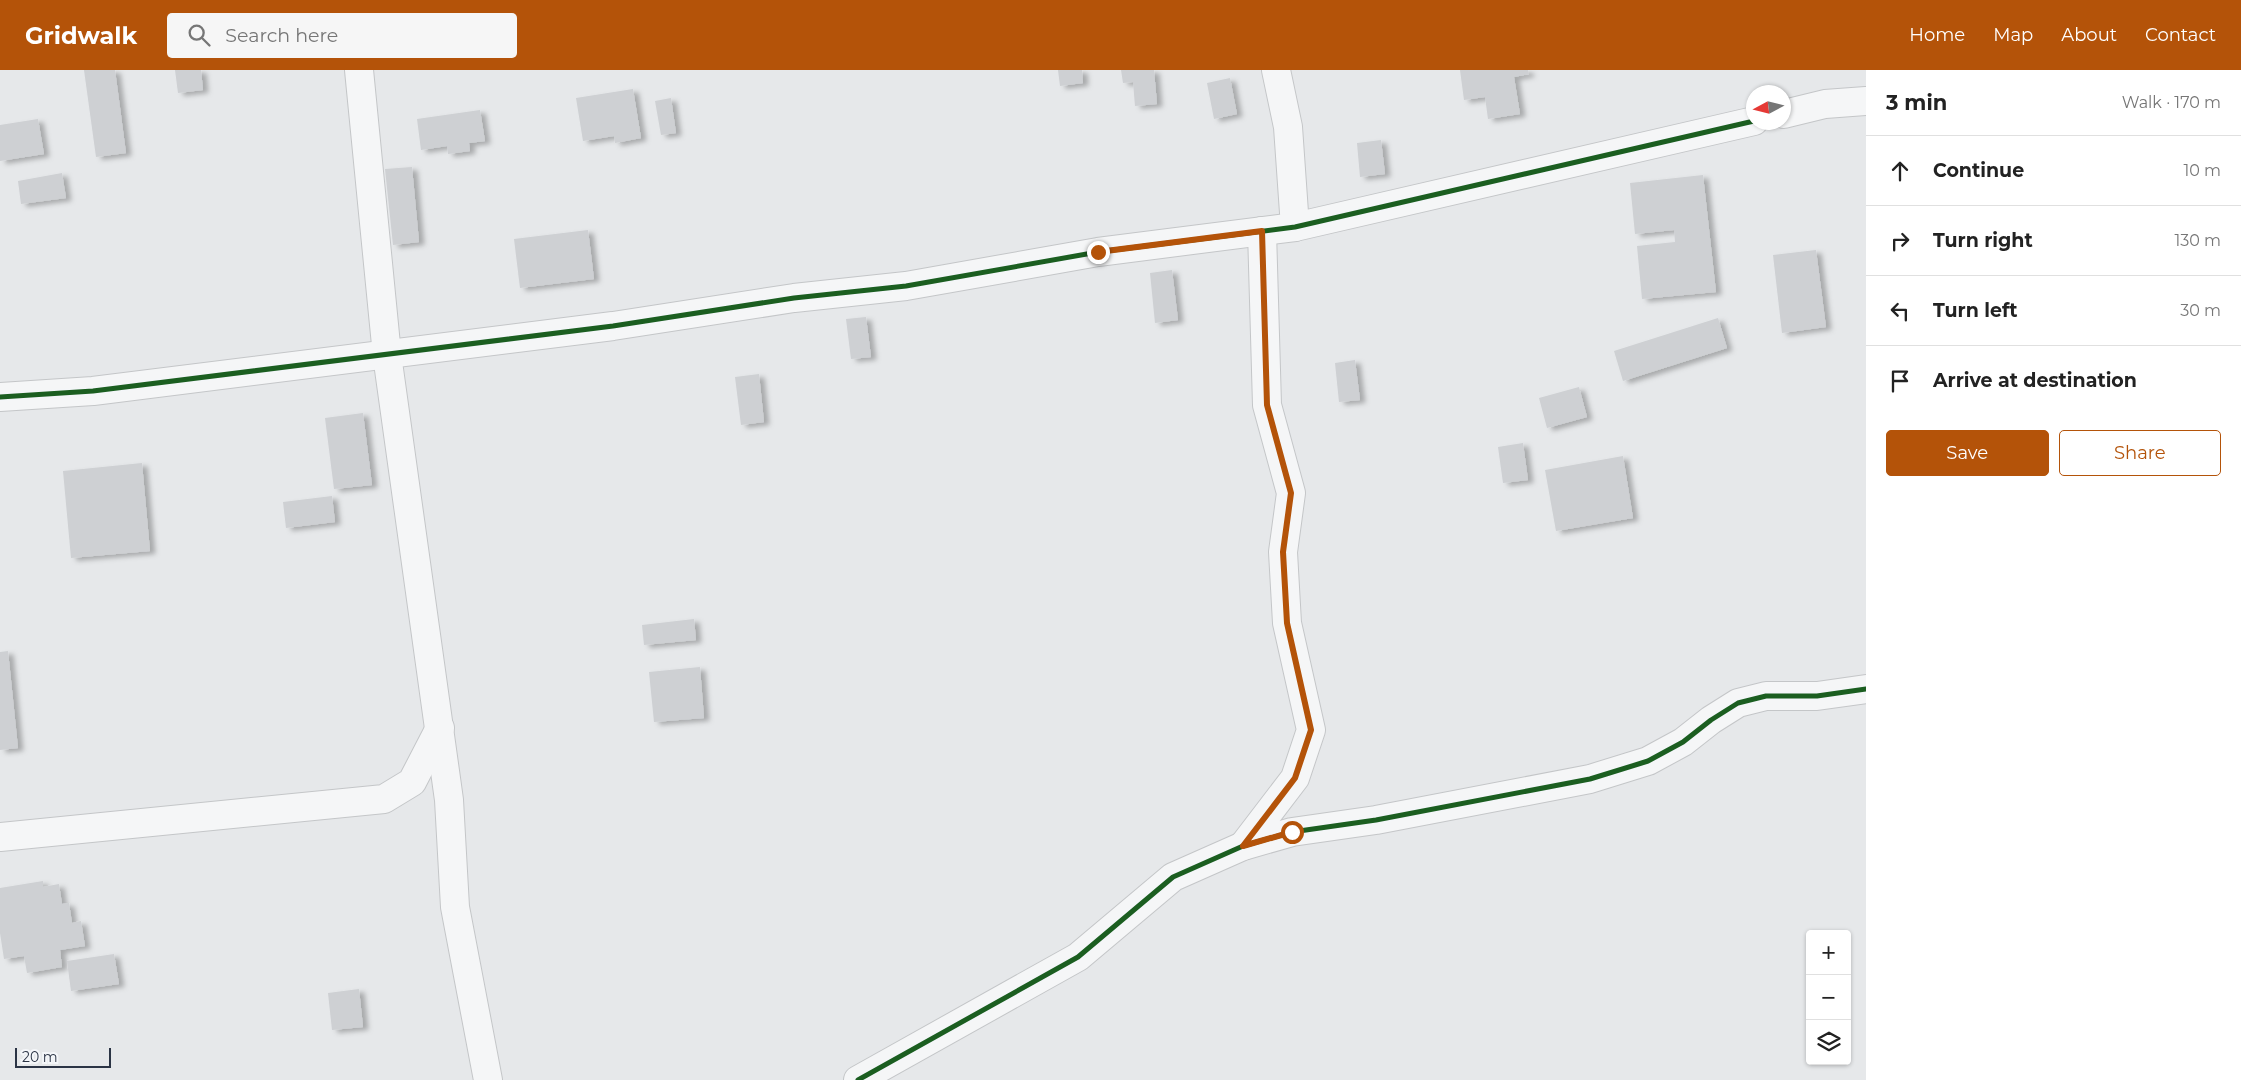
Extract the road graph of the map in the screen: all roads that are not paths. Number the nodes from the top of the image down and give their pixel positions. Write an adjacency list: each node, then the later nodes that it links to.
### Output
1 (359, 70): 8 (street)
2 (1276, 70): 6 (street)
3 (1866, 101): 4 (street)
4 (1791, 112)
5 (1746, 123): 6 (street)
6 (1295, 227): 7 (street)
7 (1262, 231): 8 (street); 13 (street)
8 (387, 355): 9 (street); 11 (street)
9 (0, 397)
10 (1866, 689): 13 (street)
11 (440, 728): 12 (street); 14 (street)
12 (0, 837)
13 (1243, 846): 15 (street)
14 (488, 1080)
15 (858, 1080)

